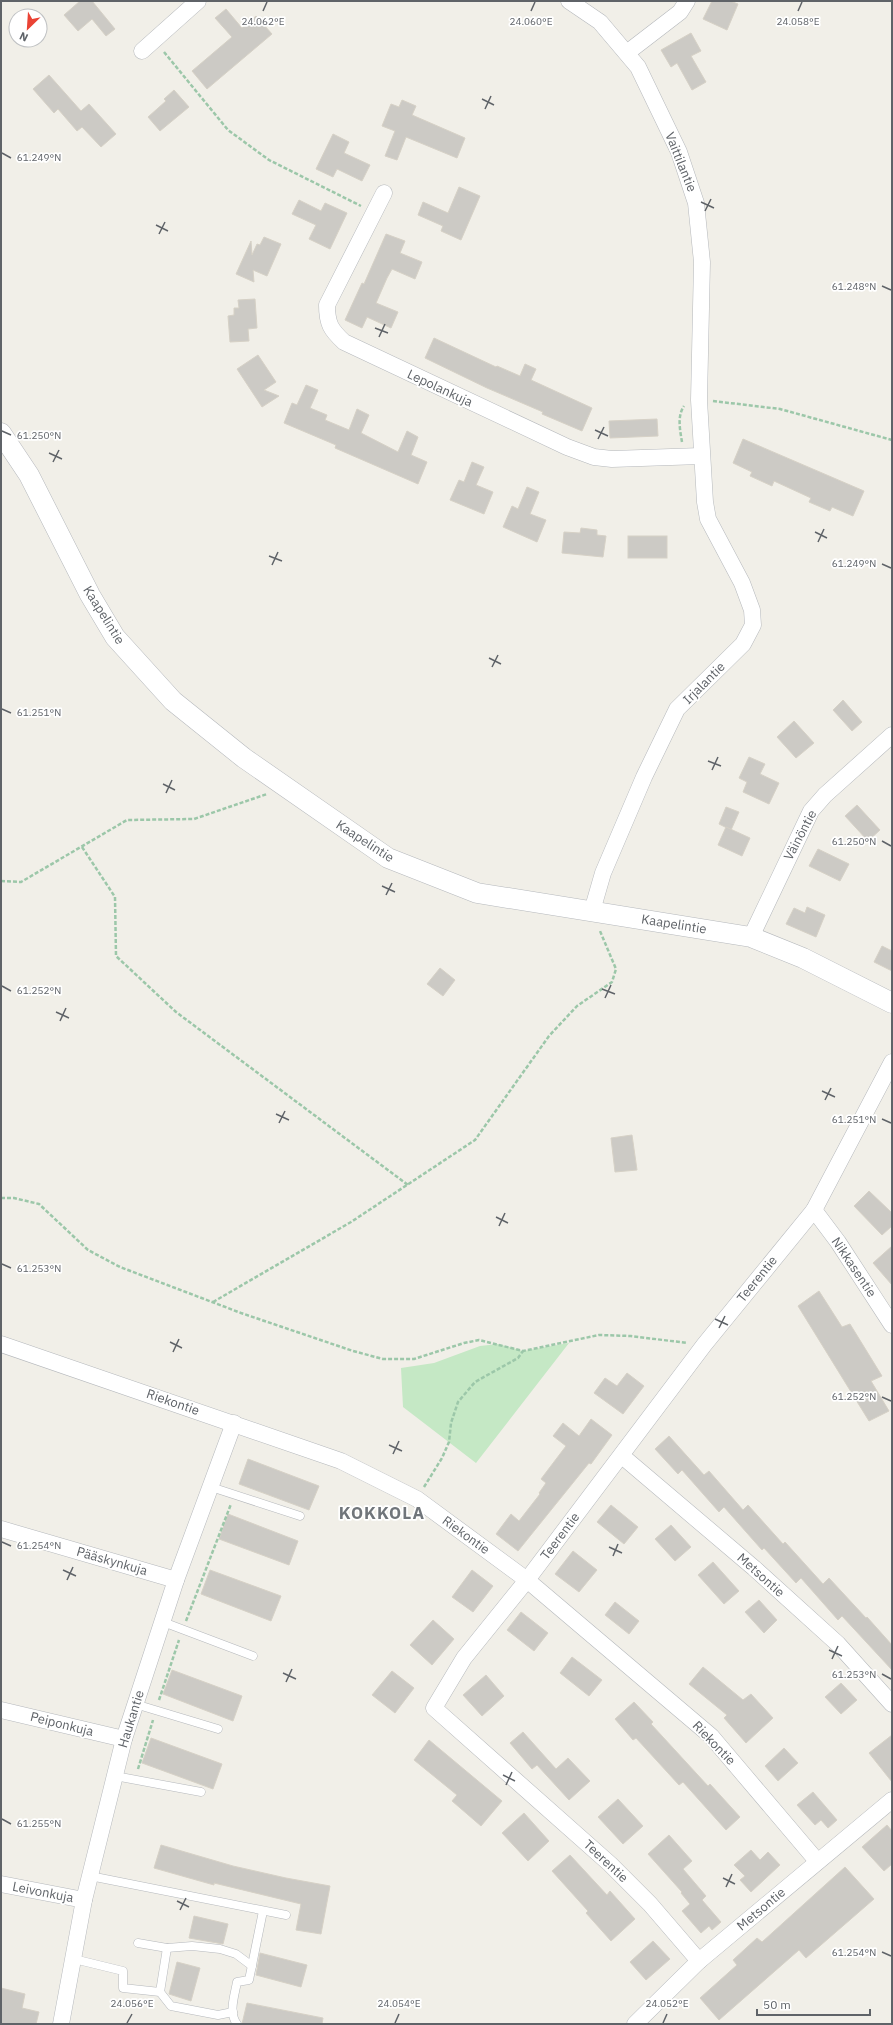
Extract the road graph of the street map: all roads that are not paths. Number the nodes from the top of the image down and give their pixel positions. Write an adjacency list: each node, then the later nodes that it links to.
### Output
1 (198, 1): 4 (street)
2 (569, 1): 5 (street, Vaittilantie)
3 (687, 1): 5 (street)
4 (148, 45)
5 (628, 52): 8 (street, Vaittilantie)
6 (384, 193): 8 (street, Lepolankuja)
7 (1, 433): 10 (street, Kaapelintie)
8 (701, 456): 10 (street, Irjalantie)
9 (892, 735): 11 (street, Väinöntie)
10 (592, 911): 11 (street, Kaapelintie)
11 (751, 937): 12 (street, Kaapelintie)
12 (892, 1003)
13 (892, 1062): 14 (street, Teerentie)
14 (814, 1210): 15 (street, Nikkasentie); 18 (street, Teerentie)
15 (892, 1325)
16 (1, 1344): 17 (street, Riekontie)
17 (234, 1423): 19 (street, Haukantie); 23 (street, Riekontie)
18 (622, 1456): 23 (street, Teerentie); 27 (street, Metsontie)
19 (211, 1487): 20 (lane); 22 (street, Haukantie)
20 (300, 1516)
21 (1, 1529): 22 (street, Pääskynkuja)
22 (176, 1580): 24 (street, Haukantie)
23 (527, 1580): 34 (street, Riekontie); 43 (street, Teerentie)
24 (163, 1622): 25 (lane); 26 (street, Haukantie)
25 (253, 1656)
26 (135, 1704): 29 (lane); 30 (street, Haukantie)
27 (892, 1704)
28 (1, 1710): 30 (street, Peiponkuja)
29 (218, 1729)
30 (124, 1739): 31 (street, Haukantie)
31 (115, 1776): 32 (lane); 35 (street, Haukantie)
32 (201, 1792)
33 (892, 1800): 34 (street, Metsontie)
34 (817, 1861): 43 (street, Metsontie)
35 (90, 1876): 37 (street, Haukantie); 38 (lane)
36 (1, 1884): 37 (street, Leivonkuja)
37 (84, 1900): 47 (street, Haukantie)
38 (263, 1911): 39 (lane); 44 (lane)
39 (286, 1915)
40 (138, 1943): 41 (lane)
41 (167, 1948): 44 (lane); 45 (lane)
42 (78, 1960): 45 (lane)
43 (699, 1962): 49 (street, Metsontie)
44 (252, 1966): 46 (lane)
45 (160, 1992): 46 (lane)
46 (233, 2012): 48 (lane)
47 (61, 2024)
48 (237, 2024)
49 (635, 2024)

